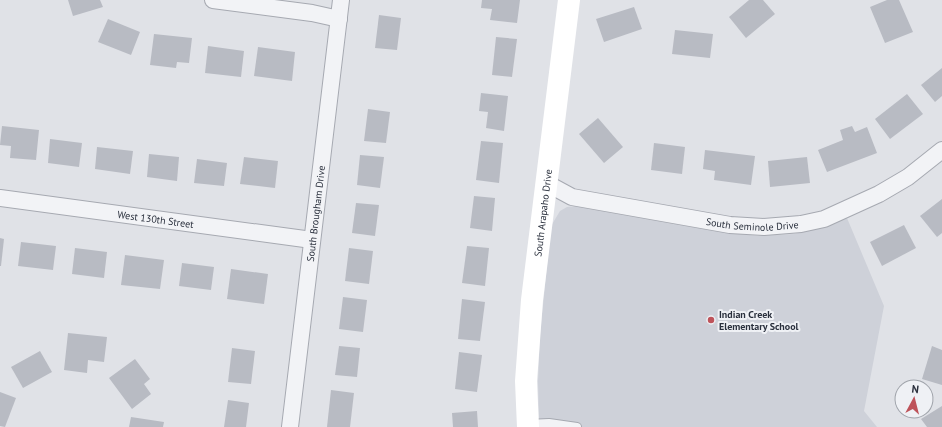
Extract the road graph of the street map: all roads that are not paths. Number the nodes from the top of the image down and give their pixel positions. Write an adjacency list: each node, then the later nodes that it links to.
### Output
1 (213, 0): 4 (street)
2 (341, 0): 4 (street, South Brougham Drive)
3 (569, 0): 6 (street, South Arapaho Drive)
4 (339, 19): 8 (street, South Brougham Drive)
5 (942, 150): 6 (street, South Seminole Drive)
6 (548, 184): 9 (street, South Arapaho Drive)
7 (0, 198): 8 (street, West 130th Street)
8 (312, 240): 10 (street, South Brougham Drive)
9 (528, 426): 11 (lane)
10 (290, 427)
11 (578, 427)

